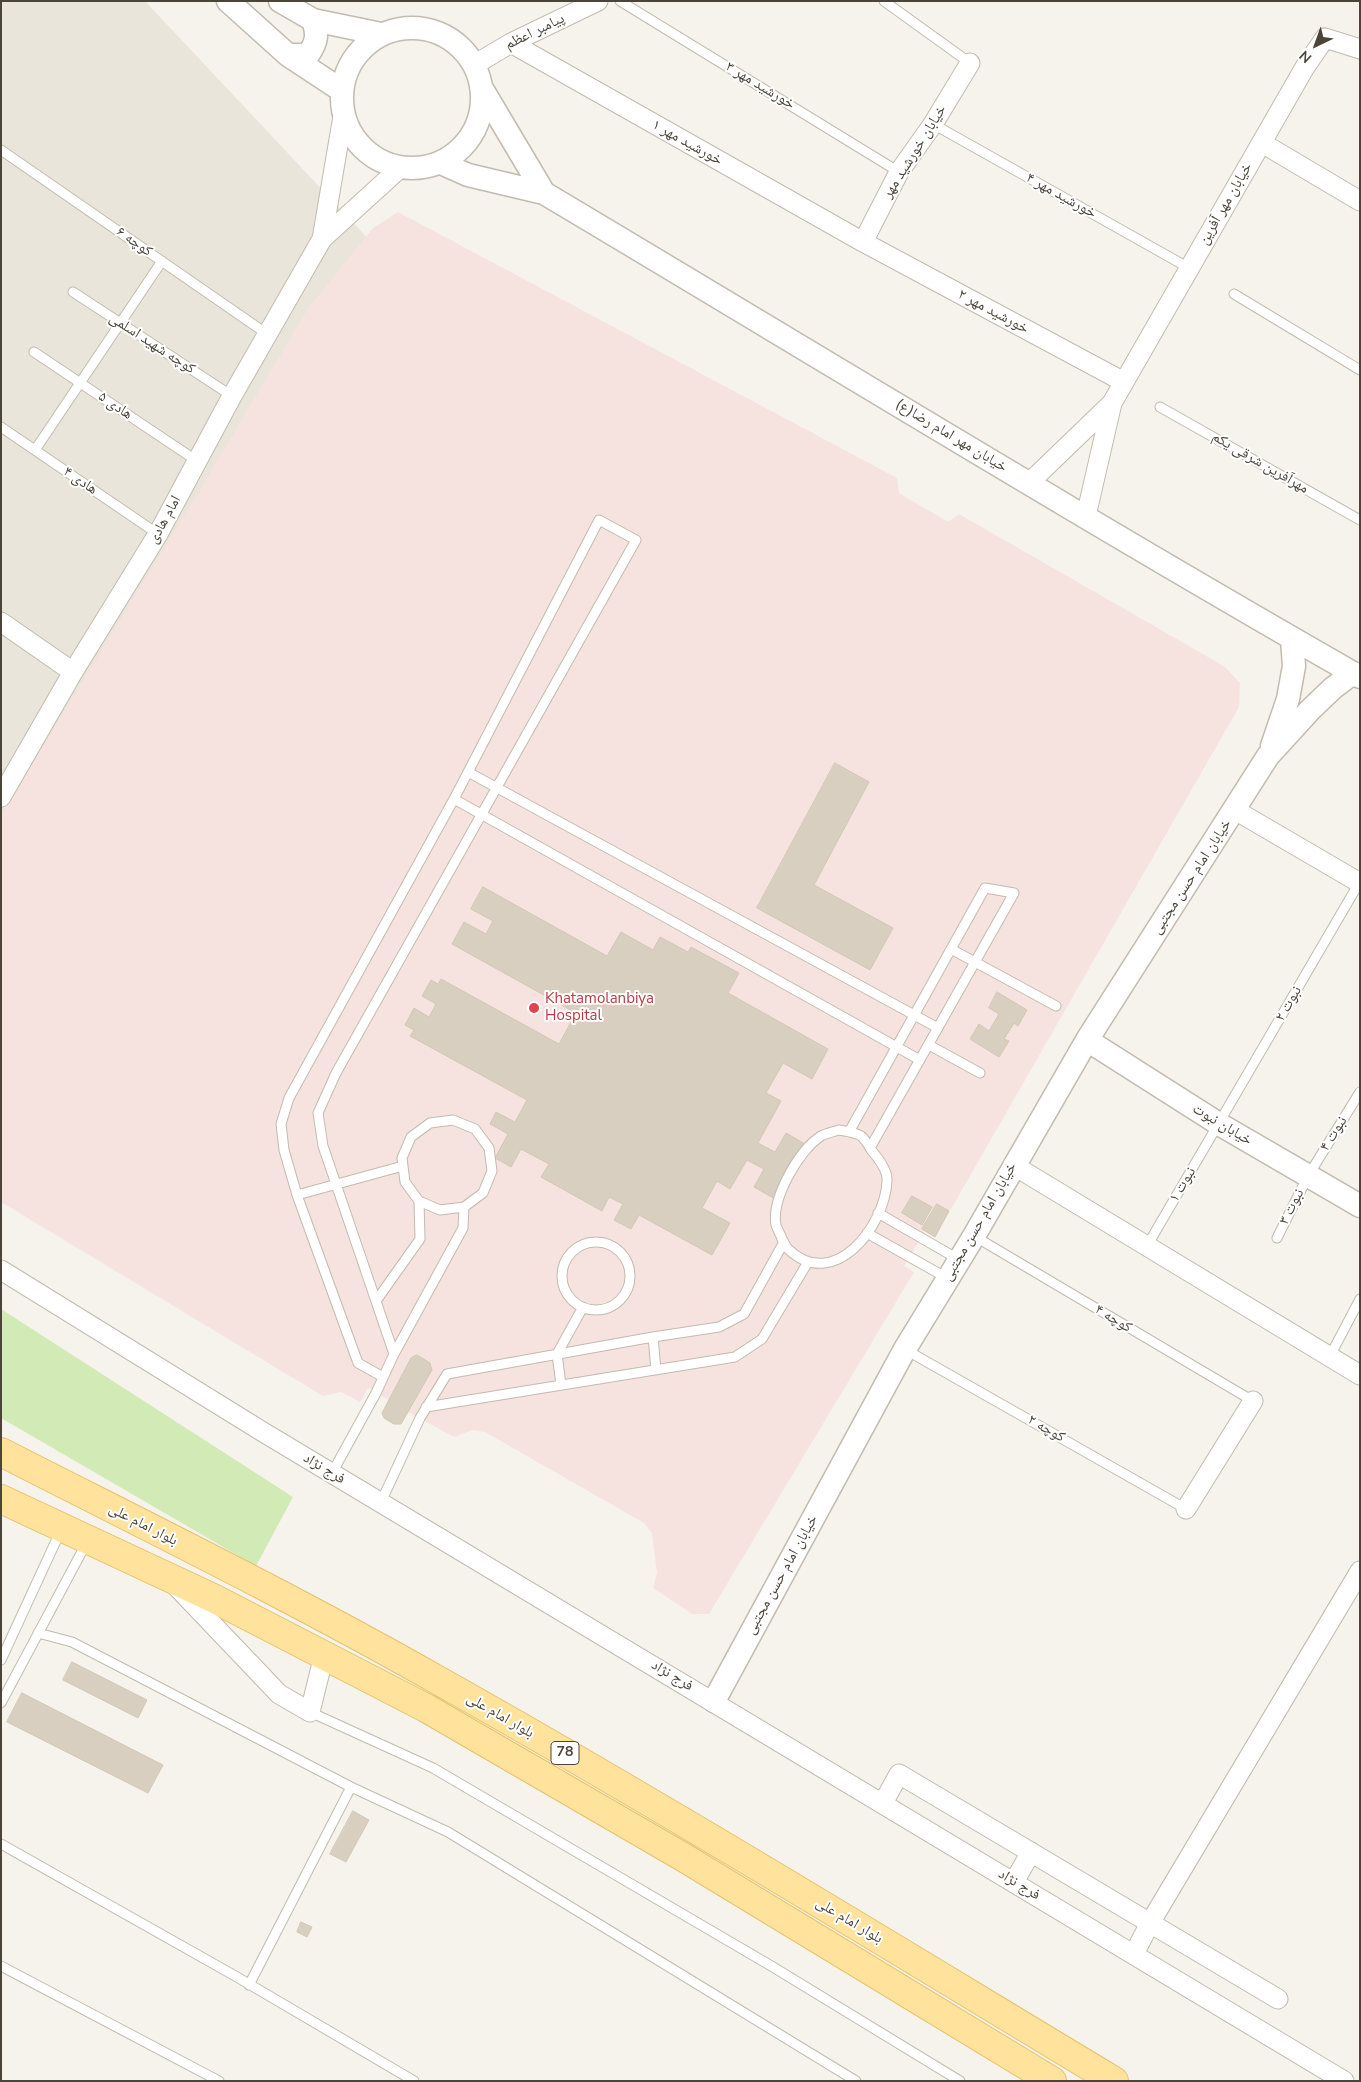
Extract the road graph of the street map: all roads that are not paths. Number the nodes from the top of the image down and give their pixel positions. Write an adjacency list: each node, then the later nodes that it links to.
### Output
1 (228, 1): 10 (street)
2 (280, 1): 6 (street)
3 (598, 1): 8 (street, پیامبر اعظم)
4 (620, 1): 21 (lane, خورشید مهر ۳)
5 (884, 1): 11 (lane)
6 (313, 20): 7 (street); 10 (street)
7 (381, 34): 12 (street); 14 (street)
8 (511, 43): 12 (street, پیامبر اعظم); 25 (street, خورشید مهر ۱)
9 (1360, 49): 17 (street, خیابان مهر آفرین)
10 (288, 55): 14 (street)
11 (970, 63): 16 (street, خیابان خورشید مهر)
12 (474, 65): 13 (street)
13 (481, 87): 19 (street); 22 (street)
14 (341, 90): 15 (street)
15 (343, 116): 20 (street); 24 (street)
16 (933, 124): 21 (street, خیابان خورشید مهر); 27 (lane, خورشید مهر ۴)
17 (1262, 143): 23 (street); 27 (street, خیابان مهر آفرین)
18 (1, 150): 26 (lane, کوچه ۶)
19 (441, 163): 20 (street); 22 (street)
20 (400, 168): 24 (street)
21 (900, 172): 25 (street, خیابان خورشید مهر)
22 (544, 193): 42 (street, خیابان مهر امام رضا(ع))
23 (1360, 201)
24 (322, 239): 31 (street, امام هادی)
25 (863, 242): 35 (street, خورشید مهر ۲)
26 (162, 261): 30 (lane); 31 (lane, کوچه ۶)
27 (1189, 268): 35 (street, خیابان مهر آفرین)
28 (73, 292): 30 (lane, کوچه شهید اسلمی)
29 (1234, 294): 33 (lane)
30 (120, 323): 34 (lane); 36 (lane, کوچه شهید اسلمی)
31 (267, 334): 36 (street, امام هادی)
32 (34, 352): 34 (lane, هادی ۵)
33 (1360, 370)
34 (80, 382): 40 (lane); 41 (lane, هادی ۵)
35 (1124, 382): 37 (street, خیابان مهر آفرین)
36 (232, 396): 41 (street, امام هادی)
37 (1112, 403): 42 (street, خیابان مهر آفرین); 43 (street, خیابان مهر آفرین)
38 (1160, 407): 44 (lane, مهرآفرین شرقی یکم)
39 (1, 427): 40 (lane, هادی ۴)
40 (35, 450): 45 (lane, هادی ۴)
41 (197, 461): 45 (street, امام هادی)
42 (1028, 483): 43 (street, خیابان مهر امام رضا(ع))
43 (1086, 516): 47 (street, خیابان مهر امام رضا(ع))
44 (1360, 520)
45 (158, 534): 48 (street, امام هادی)
46 (1, 622): 48 (street)
47 (1292, 639): 49 (street, خیابان مهر امام رضا(ع)); 50 (street, خیابان امام حسن مجتبی)
48 (73, 672): 53 (street, امام هادی)
49 (1356, 675): 50 (street, خیابان امام حسن مجتبی)
50 (1268, 756): 55 (street, خیابان امام حسن مجتبی)
51 (468, 772): 52 (lane); 52 (lane); 54 (lane)
52 (496, 788): 56 (lane); 61 (lane)
53 (3, 791)
54 (454, 799): 56 (lane); 76 (lane)
55 (1235, 810): 57 (street); 63 (street, خیابان امام حسن مجتبی)
56 (482, 814): 65 (lane); 75 (lane)
57 (1360, 883): 69 (lane, نبوت ۲)
58 (951, 949): 59 (lane); 59 (lane); 61 (lane)
59 (976, 962): 60 (lane); 62 (lane)
60 (1056, 1006)
61 (914, 1015): 62 (lane); 65 (lane)
62 (938, 1028): 64 (lane)
63 (1087, 1040): 69 (street, خیابان نبوت); 72 (street, خیابان امام حسن مجتبی)
64 (928, 1045): 66 (lane); 67 (lane)
65 (897, 1047): 66 (lane); 70 (lane)
66 (920, 1060): 71 (lane)
67 (980, 1073)
68 (1360, 1092): 74 (lane, نبوت ۴)
69 (1219, 1124): 74 (street, خیابان نبوت); 85 (lane, نبوت ۱)
70 (849, 1132): 71 (lane); 84 (lane)
71 (870, 1148): 80 (lane)
72 (1014, 1165): 82 (street, خیابان امام حسن مجتبی); 85 (street)
73 (403, 1166): 75 (lane); 77 (lane); 79 (lane)
74 (1308, 1176): 78 (street, خیابان نبوت); 83 (lane, نبوت ۳)
75 (336, 1184): 76 (lane); 90 (lane)
76 (297, 1195): 99 (lane)
77 (419, 1201): 79 (lane); 90 (lane)
78 (1360, 1206)
79 (464, 1207): 94 (lane)
80 (878, 1213): 81 (lane); 87 (lane)
81 (867, 1233): 86 (lane); 87 (lane)
82 (974, 1236): 87 (street, خیابان امام حسن مجتبی); 101 (lane, کوچه ۴)
83 (1277, 1238)
84 (784, 1242): 86 (lane); 92 (lane)
85 (1147, 1246): 96 (street)
86 (808, 1262): 97 (lane)
87 (953, 1269): 93 (street, خیابان امام حسن مجتبی)
88 (1, 1270): 104 (street, فرج نژاد)
89 (1360, 1299): 96 (lane)
90 (376, 1301): 94 (lane)
91 (583, 1307): 91 (lane); 95 (lane)
92 (653, 1337): 95 (lane); 97 (lane)
93 (906, 1350): 107 (lane, کوچه ۲); 117 (street, خیابان امام حسن مجتبی)
94 (394, 1354): 99 (lane)
95 (557, 1354): 100 (lane); 102 (lane)
96 (1330, 1356): 98 (street)
97 (656, 1370): 100 (lane)
98 (1360, 1374)
99 (383, 1377): 104 (lane)
100 (561, 1385): 102 (lane)
101 (1253, 1401): 107 (street)
102 (426, 1407): 106 (lane)
103 (1, 1452): 112 (main road, بلوار امام علی / 78)
104 (332, 1474): 106 (street, فرج نژاد)
105 (1, 1499): 108 (main road, بلوار امام علی / 78)
106 (381, 1502): 117 (street, فرج نژاد)
107 (1186, 1509)
108 (62, 1528): 109 (main road, بلوار امام علی / 78); 116 (lane)
109 (88, 1539): 111 (main road, بلوار امام علی / 78); 114 (lane)
110 (1360, 1571): 125 (street)
111 (167, 1576): 113 (main road, بلوار امام علی / 78); 119 (street)
112 (268, 1590): 113 (main road); 135 (main road, بلوار امام علی / 78)
113 (254, 1619): 115 (main road, بلوار امام علی / 78)
114 (38, 1633): 118 (lane); 120 (lane)
115 (324, 1655): 119 (street); 134 (main road, بلوار امام علی / 78)
116 (1, 1660)
117 (714, 1701): 121 (street, فرج نژاد)
118 (1, 1703)
119 (310, 1712): 133 (lane)
120 (352, 1787): 128 (lane); 132 (lane)
121 (883, 1803): 123 (street); 124 (street, فرج نژاد)
122 (1, 1844): 128 (lane)
123 (1031, 1852): 124 (street); 125 (street)
124 (1014, 1882): 126 (street, فرج نژاد)
125 (1150, 1923): 126 (street); 129 (street)
126 (1134, 1954): 136 (street, فرج نژاد)
127 (1, 1966): 130 (lane)
128 (249, 1984): 131 (lane)
129 (1278, 1999)
130 (219, 2081)
131 (414, 2081)
132 (856, 2081)
133 (960, 2081)
134 (1052, 2081)
135 (1114, 2081)
136 (1344, 2081)

